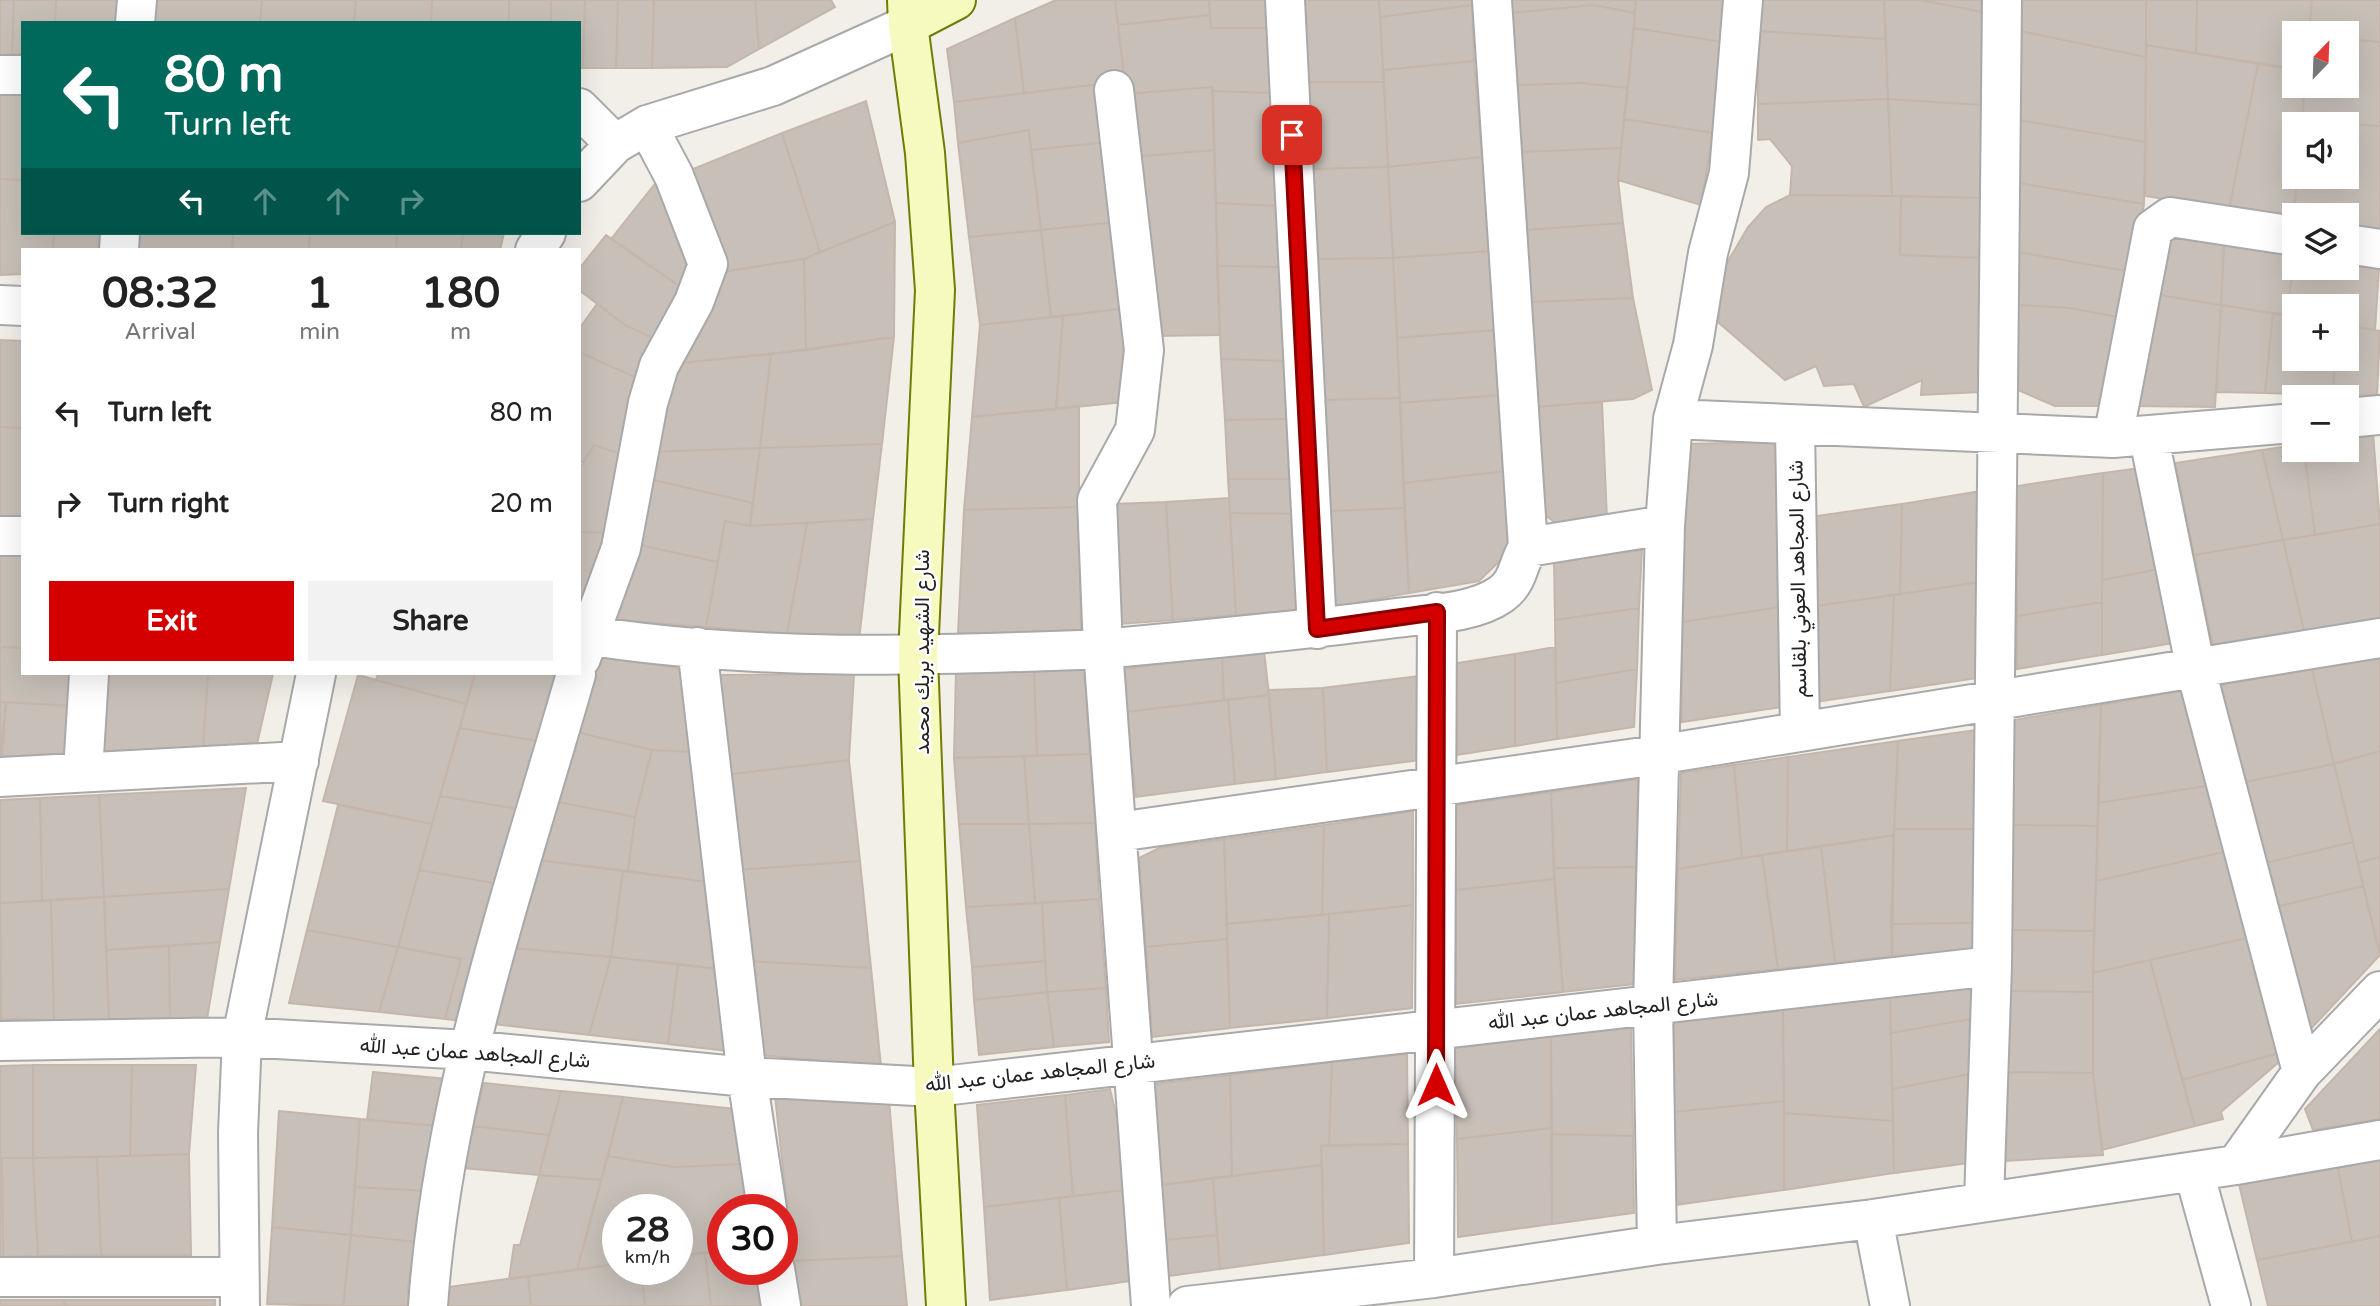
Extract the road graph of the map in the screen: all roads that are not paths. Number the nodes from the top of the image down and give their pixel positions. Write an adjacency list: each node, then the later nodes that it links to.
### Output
1 (137, 0): 8 (street)
2 (956, 0): 7 (street)
3 (1285, 0): 33 (street)
4 (1492, 0): 31 (street)
5 (1743, 0): 23 (street)
6 (2002, 0): 26 (street)
7 (908, 12): 13 (street); 38 (street, شارع الشهيد بريك محمد)
8 (135, 21)
9 (0, 75): 10 (street)
10 (21, 75)
11 (1114, 90): 37 (street)
12 (581, 110): 14 (street)
13 (647, 125): 14 (street); 35 (street)
14 (615, 144): 15 (street)
15 (581, 180)
16 (2282, 234): 27 (street)
17 (2359, 246): 18 (street)
18 (2380, 249)
19 (0, 305): 20 (street)
20 (21, 306)
21 (2380, 415): 22 (street)
22 (2359, 417)
23 (1673, 419): 25 (street); 28 (street)
24 (2282, 424): 27 (street)
25 (1795, 426): 26 (street); 44 (street, شارع المجاهد العوني بلقاسم)
26 (1997, 434): 27 (street); 43 (street)
27 (2131, 438): 39 (street)
28 (1665, 525): 31 (street); 45 (street)
29 (0, 536): 30 (street)
30 (21, 536)
31 (1528, 547): 32 (street)
32 (1437, 612): 33 (street); 49 (street)
33 (1317, 629): 37 (street)
34 (2380, 638): 39 (street)
35 (582, 644): 36 (street)
36 (697, 647): 38 (street); 60 (street)
37 (1103, 649): 38 (street); 50 (street)
38 (918, 656): 61 (street, شارع الشهيد بريك محمد)
39 (2196, 670): 43 (street); 59 (street)
40 (89, 675): 47 (street)
41 (316, 675): 46 (street)
42 (576, 675): 57 (street)
43 (1996, 701): 44 (street); 51 (street)
44 (1800, 732): 45 (street)
45 (1657, 755): 49 (street); 53 (street)
46 (299, 761): 47 (street); 55 (street)
47 (83, 772): 48 (street)
48 (0, 777)
49 (1435, 787): 50 (street); 54 (street)
50 (1118, 832): 58 (street)
51 (1992, 966): 53 (street, شارع المجاهد عمان عبد الله); 66 (street)
52 (2380, 991): 59 (street)
53 (1653, 1005): 54 (street, شارع المجاهد عمان عبد الله); 68 (street)
54 (1437, 1030): 58 (street, شارع المجاهد عمان عبد الله); 70 (street)
55 (242, 1037): 56 (street, شارع المجاهد عمان عبد الله); 57 (street, شارع المجاهد عمان عبد الله); 72 (street)
56 (0, 1041)
57 (468, 1050): 60 (street, شارع المجاهد عمان عبد الله); 73 (street)
58 (1131, 1063): 61 (street, شارع المجاهد عمان عبد الله); 76 (street)
59 (2302, 1072): 63 (street)
60 (747, 1077): 61 (street, شارع المجاهد عمان عبد الله); 65 (street)
61 (934, 1087): 75 (street, شارع الشهيد بريك محمد)
62 (2380, 1140): 63 (street)
63 (2236, 1165): 64 (street)
64 (2194, 1172): 66 (street); 79 (street)
65 (765, 1194)
66 (1984, 1201): 67 (street)
67 (1873, 1219): 68 (street); 78 (street)
68 (1657, 1245): 70 (street)
69 (0, 1277): 72 (street)
70 (1434, 1278): 77 (street)
71 (778, 1285): 74 (street)
72 (239, 1291)
73 (428, 1306)
74 (781, 1306)
75 (946, 1306)
76 (1152, 1306)
77 (1187, 1306)
78 (1889, 1306)
79 (2231, 1306)

